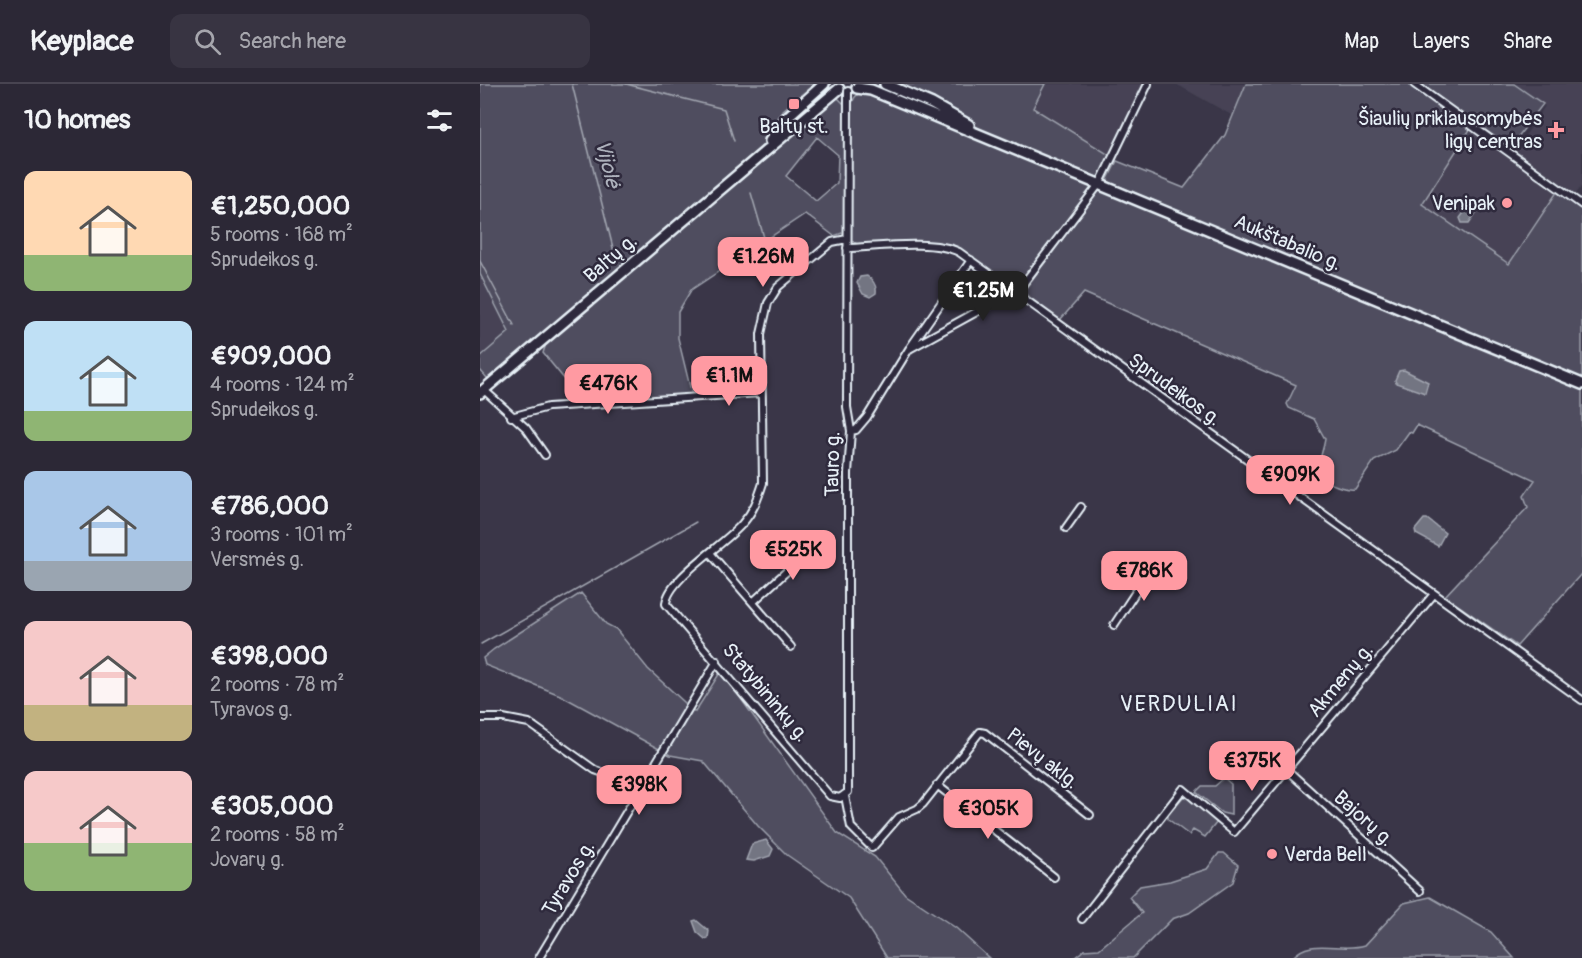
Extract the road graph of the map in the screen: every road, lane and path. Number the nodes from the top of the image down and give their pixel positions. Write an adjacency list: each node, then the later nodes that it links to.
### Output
1 (824, 84): 7 (main road, Baltų g.)
2 (885, 84): 6 (main road, Aukštabalio g.)
3 (1148, 84): 8 (street)
4 (1414, 84): 9 (street)
5 (848, 87): 6 (main road, Aukštabalio g.); 7 (main road, Baltų g.); 10 (street, Tauro g.)
6 (981, 134): 8 (main road, Aukštabalio g.)
7 (764, 150): 16 (main road, Baltų g.)
8 (1100, 183): 13 (street); 15 (main road, Aukštabalio g.)
9 (1582, 205)
10 (847, 239): 11 (street, Tauro g.); 17 (street)
11 (847, 248): 12 (street, Sprudeikos g.); 19 (street, Tauro g.)
12 (971, 260): 13 (street, Sprudeikos g.); 14 (street)
13 (1013, 292): 14 (street); 26 (street, Sprudeikos g.)
14 (909, 349): 19 (street)
15 (1582, 384)
16 (481, 389): 18 (street)
17 (761, 393): 18 (street); 24 (street)
18 (511, 417): 20 (street)
19 (850, 431): 36 (street, Tauro g.)
20 (546, 455)
21 (1081, 507): 22 (street)
22 (1066, 528)
23 (805, 540): 27 (street)
24 (711, 554): 27 (street); 30 (street, Statybininkų g.)
25 (1161, 569): 28 (street)
26 (1434, 594): 31 (street, Sprudeikos g.); 33 (street, Akmenų g.)
27 (754, 601): 29 (street)
28 (1114, 625)
29 (791, 647)
30 (717, 661): 34 (street, Tyravos g.); 36 (street, Statybininkų g.)
31 (1582, 700)
32 (480, 718): 34 (street)
33 (1286, 770): 39 (street, Bajorų g.); 40 (street, Akmenų g.)
34 (647, 780): 41 (street, Tyravos g.)
35 (937, 785): 36 (street, Pievų aklg.); 37 (street, Pievų aklg.); 38 (street)
36 (843, 797)
37 (1090, 815)
38 (1054, 877)
39 (1420, 891)
40 (1082, 919)
41 (543, 951): 42 (street, Tyravos g.); 43 (street)
42 (538, 958)
43 (547, 958)

